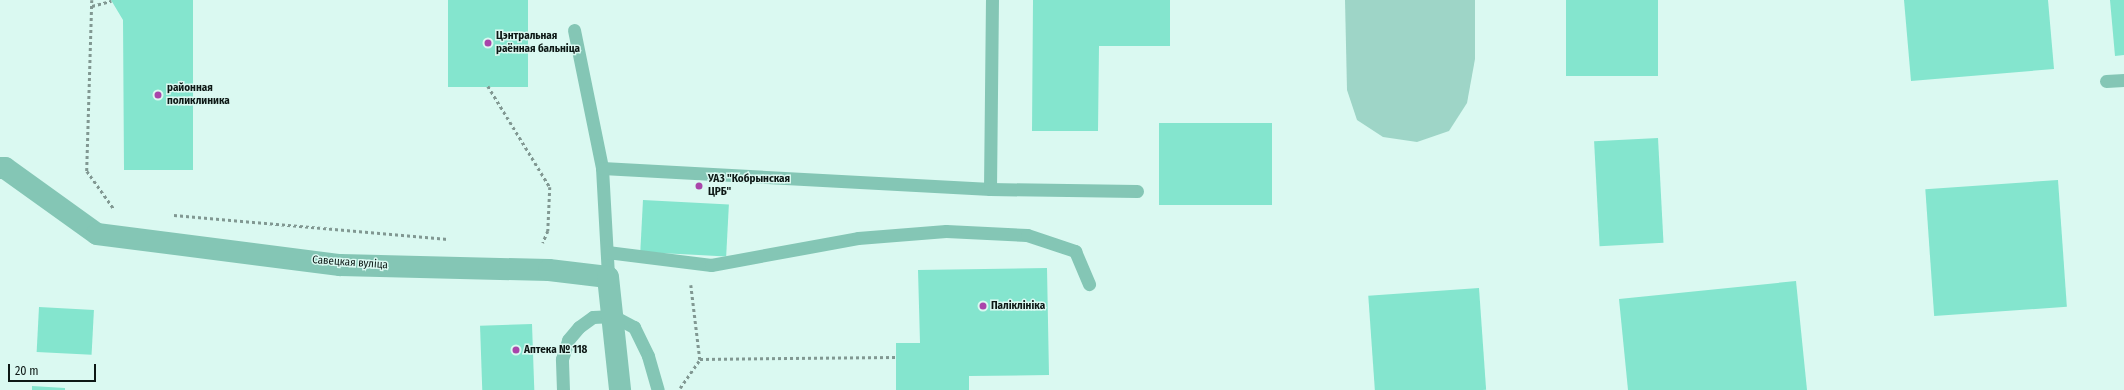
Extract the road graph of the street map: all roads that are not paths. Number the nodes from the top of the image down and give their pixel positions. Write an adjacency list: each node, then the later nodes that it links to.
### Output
1 (992, 0): 7 (lane)
2 (574, 30): 6 (lane)
3 (2124, 80): 4 (lane)
4 (2106, 81)
5 (0, 168): 10 (street, Савецкая вуліца)
6 (602, 168): 7 (lane); 9 (lane)
7 (990, 189): 8 (lane)
8 (1137, 191)
9 (607, 252): 10 (lane); 11 (lane)
10 (608, 277): 12 (street)
11 (1089, 284)
12 (613, 316): 13 (lane); 14 (street); 15 (lane)
13 (563, 390)
14 (620, 390)
15 (658, 390)

